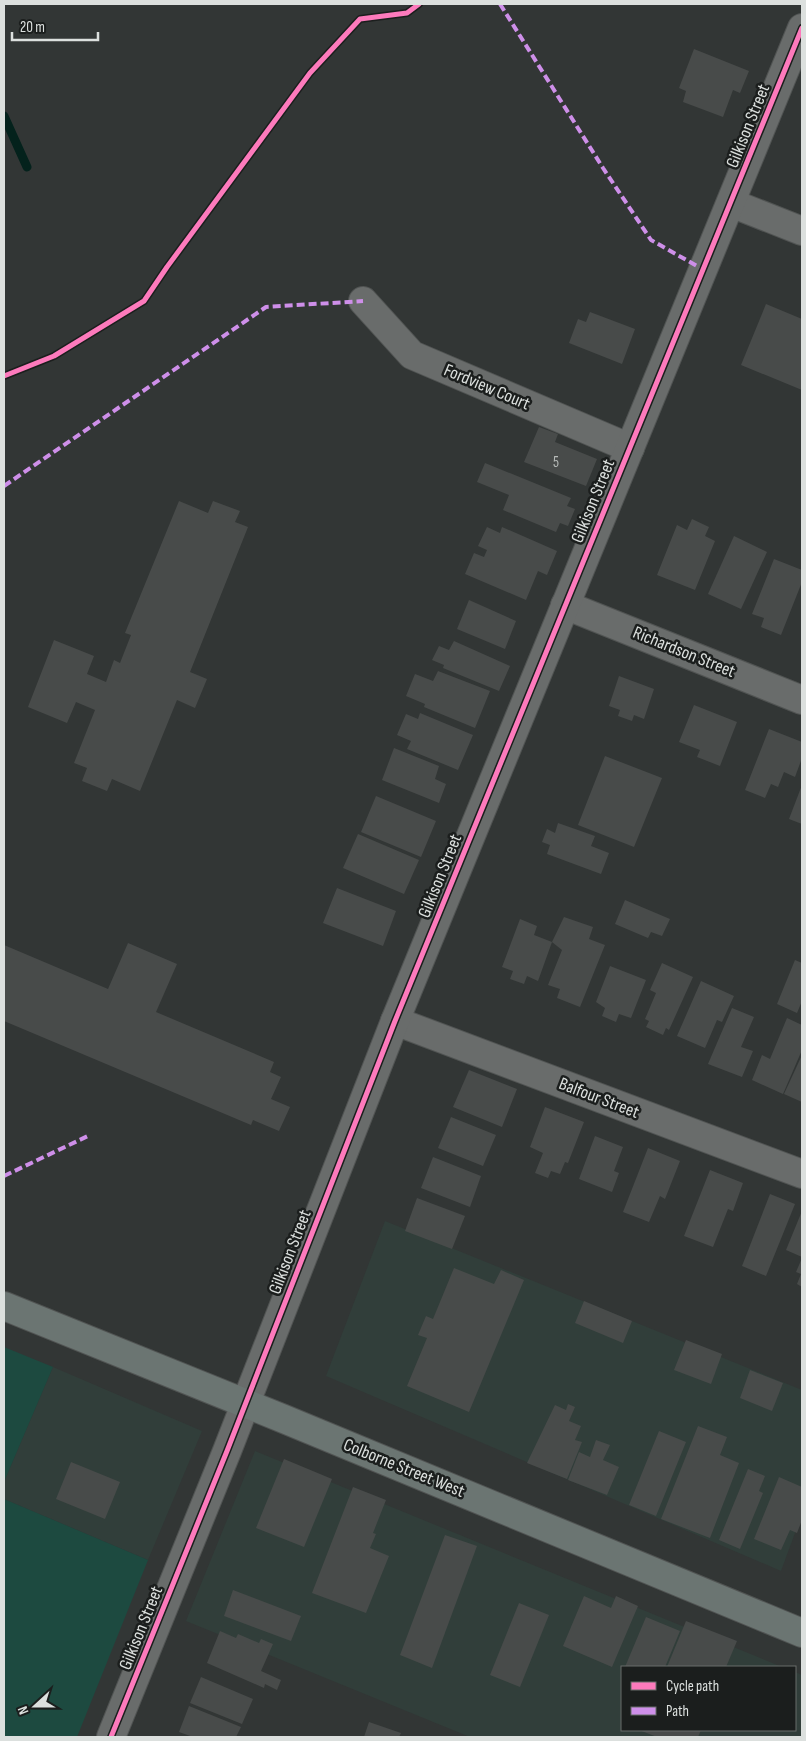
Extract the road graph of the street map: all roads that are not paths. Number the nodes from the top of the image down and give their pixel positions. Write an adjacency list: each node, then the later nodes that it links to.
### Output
1 (802, 28): 2 (street, Gilkison Street)
2 (731, 203): 3 (street); 5 (street, Gilkison Street)
3 (802, 231)
4 (362, 301): 5 (street, Fordview Court)
5 (630, 448): 6 (street, Gilkison Street)
6 (565, 605): 7 (street, Richardson Street); 8 (street, Gilkison Street)
7 (802, 700)
8 (395, 1021): 9 (street, Balfour Street); 11 (street, Gilkison Street)
9 (802, 1174)
10 (4, 1306): 11 (main road, Colborne Street West)
11 (245, 1404): 12 (main road, Colborne Street West); 13 (street, Gilkison Street)
12 (802, 1633)
13 (111, 1737)

